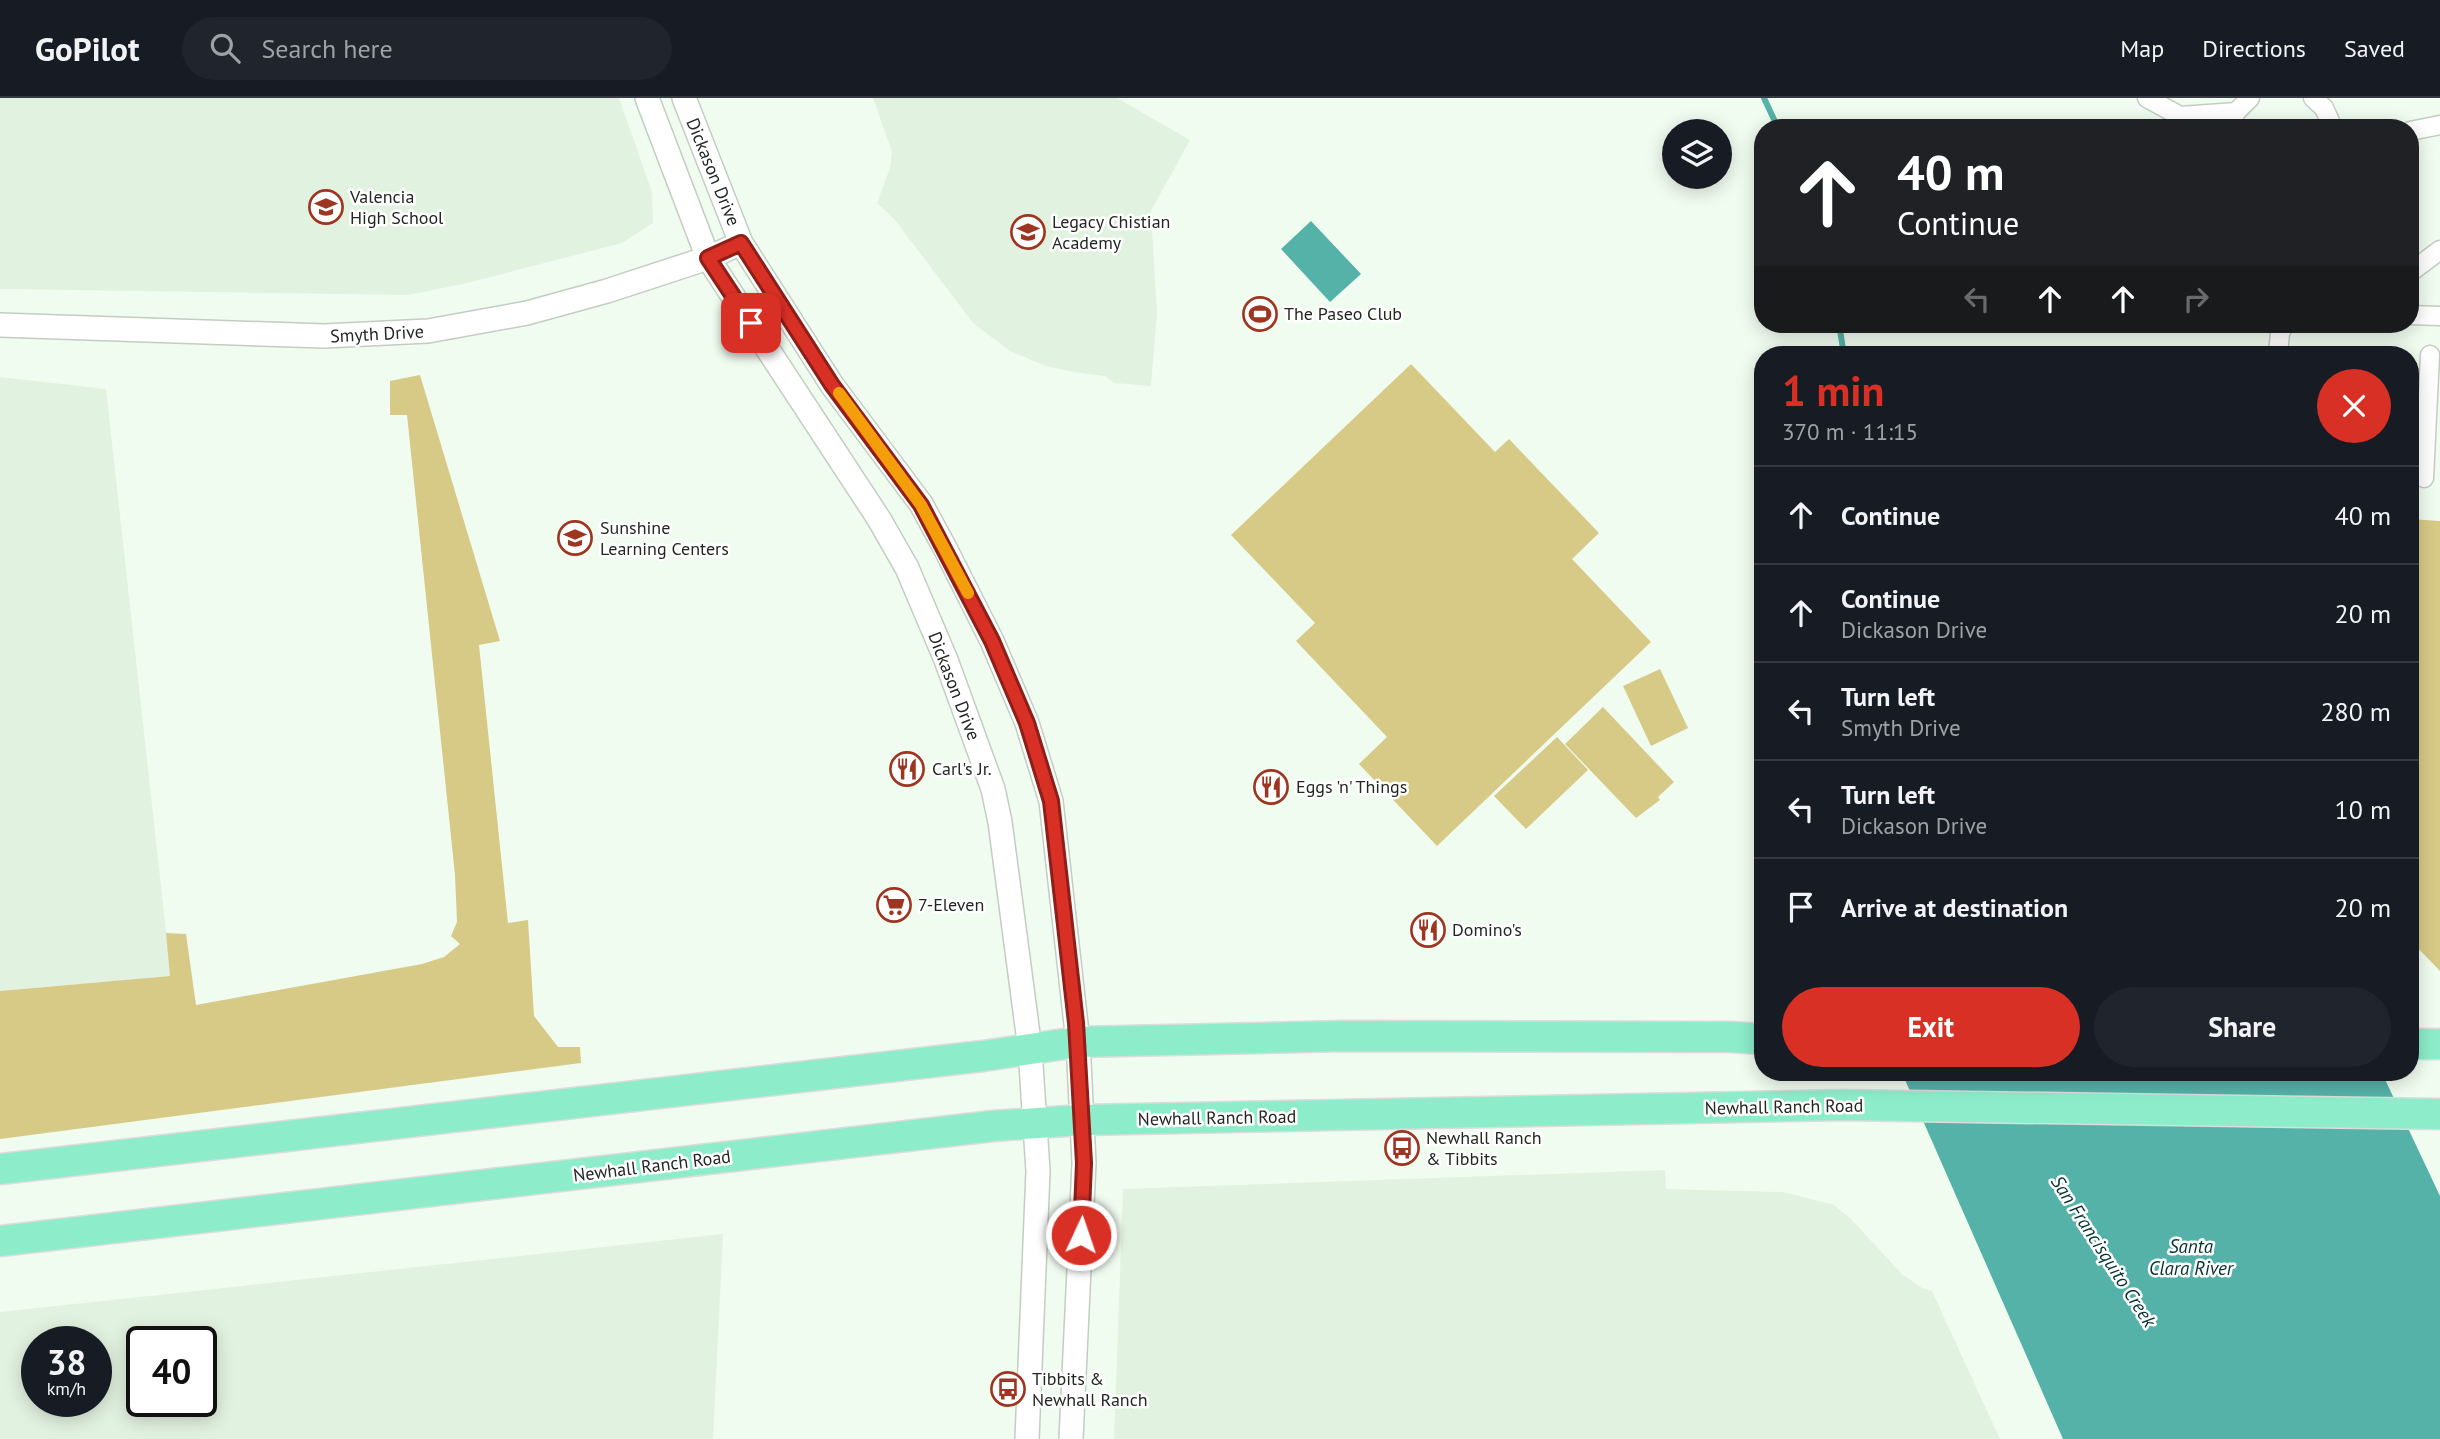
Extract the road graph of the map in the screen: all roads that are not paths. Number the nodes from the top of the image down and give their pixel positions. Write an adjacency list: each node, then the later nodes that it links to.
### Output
1 (647, 98): 15 (street, Dickason Drive)
2 (684, 98): 13 (street, Dickason Drive)
3 (2147, 98): 6 (street)
4 (2250, 98): 9 (street)
5 (2313, 98): 10 (street)
6 (2179, 116): 7 (street); 8 (street)
7 (2184, 119)
8 (2220, 119)
9 (2234, 119)
10 (2332, 119)
11 (2440, 125): 12 (street)
12 (2419, 129)
13 (741, 243): 15 (street, Smyth Drive); 25 (street, Dickason Drive)
14 (2440, 250): 16 (street)
15 (708, 258): 19 (street, Smyth Drive); 28 (street, Dickason Drive)
16 (2419, 266)
17 (2419, 315): 18 (street)
18 (2440, 316)
19 (0, 325)
20 (2430, 355): 21 (street)
21 (2419, 421)
22 (2419, 436): 23 (street)
23 (2424, 478)
24 (1754, 1038): 25 (main road)
25 (1078, 1042): 28 (main road); 30 (street, Dickason Drive)
26 (2419, 1044): 27 (main road)
27 (2440, 1044)
28 (1030, 1049): 31 (street, Dickason Drive); 32 (main road)
29 (2440, 1114): 30 (main road, Newhall Ranch Road)
30 (1082, 1120): 31 (main road, Newhall Ranch Road); 35 (street, Dickason Drive)
31 (1035, 1124): 33 (main road, Newhall Ranch Road); 34 (street, Dickason Drive)
32 (0, 1169)
33 (0, 1241)
34 (1027, 1439)
35 (1071, 1439)

